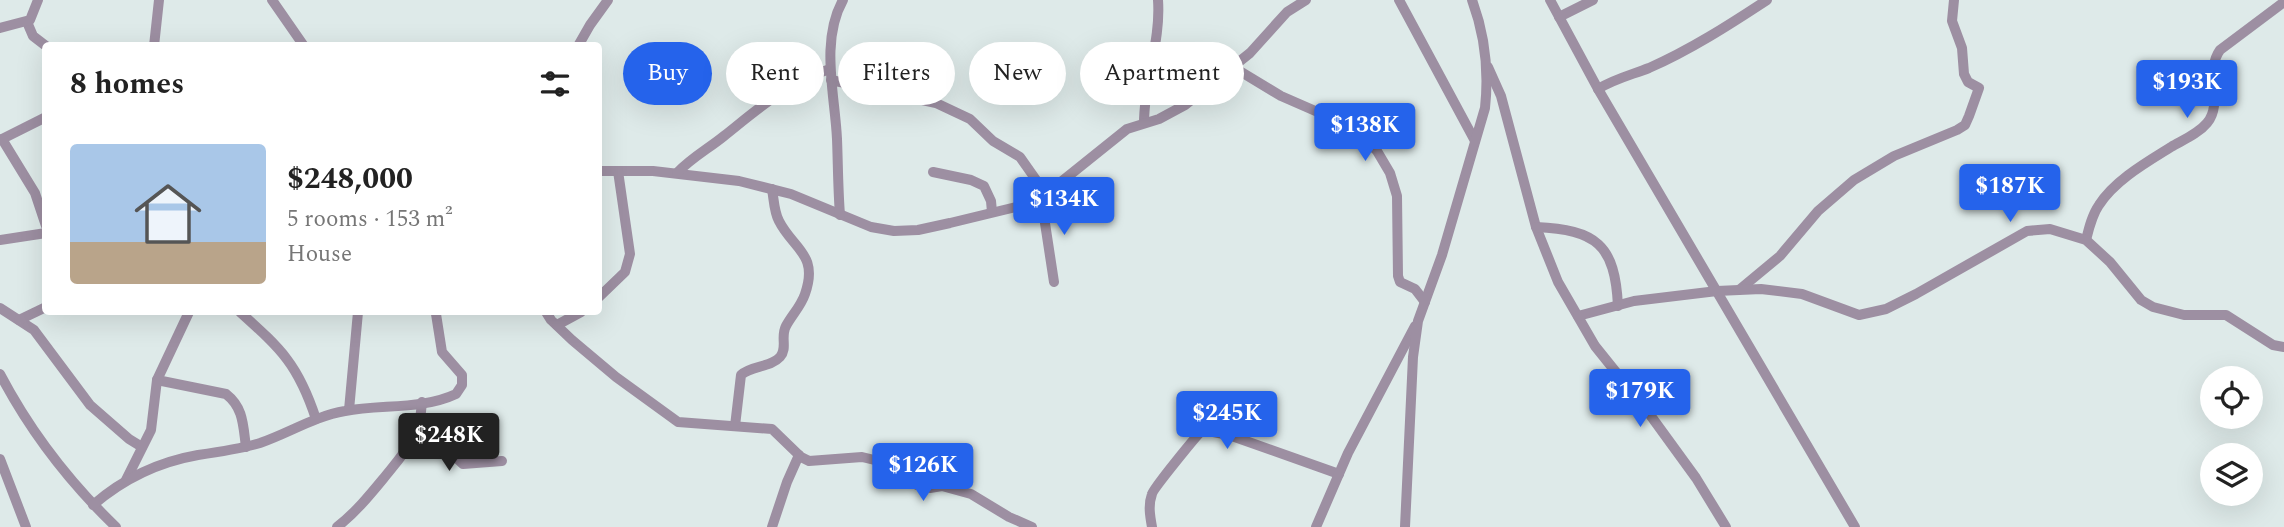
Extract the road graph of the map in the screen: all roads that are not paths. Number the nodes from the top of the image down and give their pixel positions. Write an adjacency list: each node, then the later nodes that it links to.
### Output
1 (38, 0): 16 (street)
2 (159, 0): 18 (street)
3 (272, 0): 19 (street)
4 (608, 0): 20 (street)
5 (1158, 0): 29 (street)
6 (1306, 0): 22 (street)
7 (1399, 0): 31 (street)
8 (1472, 0): 23 (street)
9 (1550, 0): 15 (street)
10 (1593, 0): 15 (street)
11 (1767, 0): 26 (street)
12 (1954, 0): 46 (street)
13 (840, 2): 25 (street)
14 (2284, 2): 44 (street)
15 (1559, 17): 26 (street)
16 (27, 22): 17 (street); 21 (street)
17 (0, 28)
18 (154, 42)
19 (301, 42)
20 (581, 42)
21 (42, 43)
22 (1244, 58)
23 (1486, 64): 31 (street); 41 (street)
24 (1244, 74): 49 (street)
25 (831, 75): 35 (street); 37 (street); 40 (street)
26 (1598, 89): 47 (street)
27 (1183, 105): 29 (street)
28 (42, 119): 30 (street)
29 (1144, 122): 37 (street)
30 (1, 139): 39 (street)
31 (1475, 141): 49 (street)
32 (602, 171): 33 (street)
33 (618, 171): 35 (street); 48 (street)
34 (933, 172): 38 (street)
35 (677, 173): 36 (street)
36 (772, 189): 40 (street); 70 (street)
37 (1044, 196): 38 (street); 45 (street)
38 (992, 212): 40 (street)
39 (42, 214)
40 (840, 215)
41 (1536, 227): 50 (street); 59 (street)
42 (42, 234): 43 (street)
43 (0, 240)
44 (2086, 240): 46 (street); 63 (street)
45 (1054, 282)
46 (1739, 290): 47 (street)
47 (1717, 291): 50 (street); 89 (street)
48 (602, 294)
49 (1425, 302): 61 (street)
50 (1618, 306): 59 (street)
51 (0, 308): 60 (street)
52 (42, 309): 60 (street)
53 (187, 315): 65 (street)
54 (243, 315): 68 (street)
55 (358, 315): 67 (street)
56 (436, 315): 66 (street)
57 (548, 315): 62 (street)
58 (576, 315): 62 (street)
59 (1578, 316): 88 (street)
60 (19, 320): 71 (street)
61 (1418, 321): 76 (street); 87 (street)
62 (556, 325): 70 (street)
63 (2284, 347)
64 (0, 374): 78 (street)
65 (157, 380): 71 (street); 72 (street)
66 (422, 402): 67 (street); 69 (street)
67 (349, 410): 68 (street)
68 (316, 419): 72 (street)
69 (419, 423): 75 (street); 82 (street)
70 (736, 426): 73 (street)
71 (142, 447): 77 (street)
72 (246, 447): 77 (street)
73 (799, 455): 79 (street); 83 (street)
74 (0, 459): 80 (street)
75 (502, 461)
76 (1339, 474): 85 (street); 86 (street)
77 (126, 480): 78 (street)
78 (93, 505): 81 (street)
79 (1006, 522): 84 (street)
80 (26, 527)
81 (116, 527)
82 (337, 527)
83 (772, 527)
84 (1032, 527)
85 (1152, 527)
86 (1315, 527)
87 (1405, 527)
88 (1726, 527)
89 (1855, 527)

